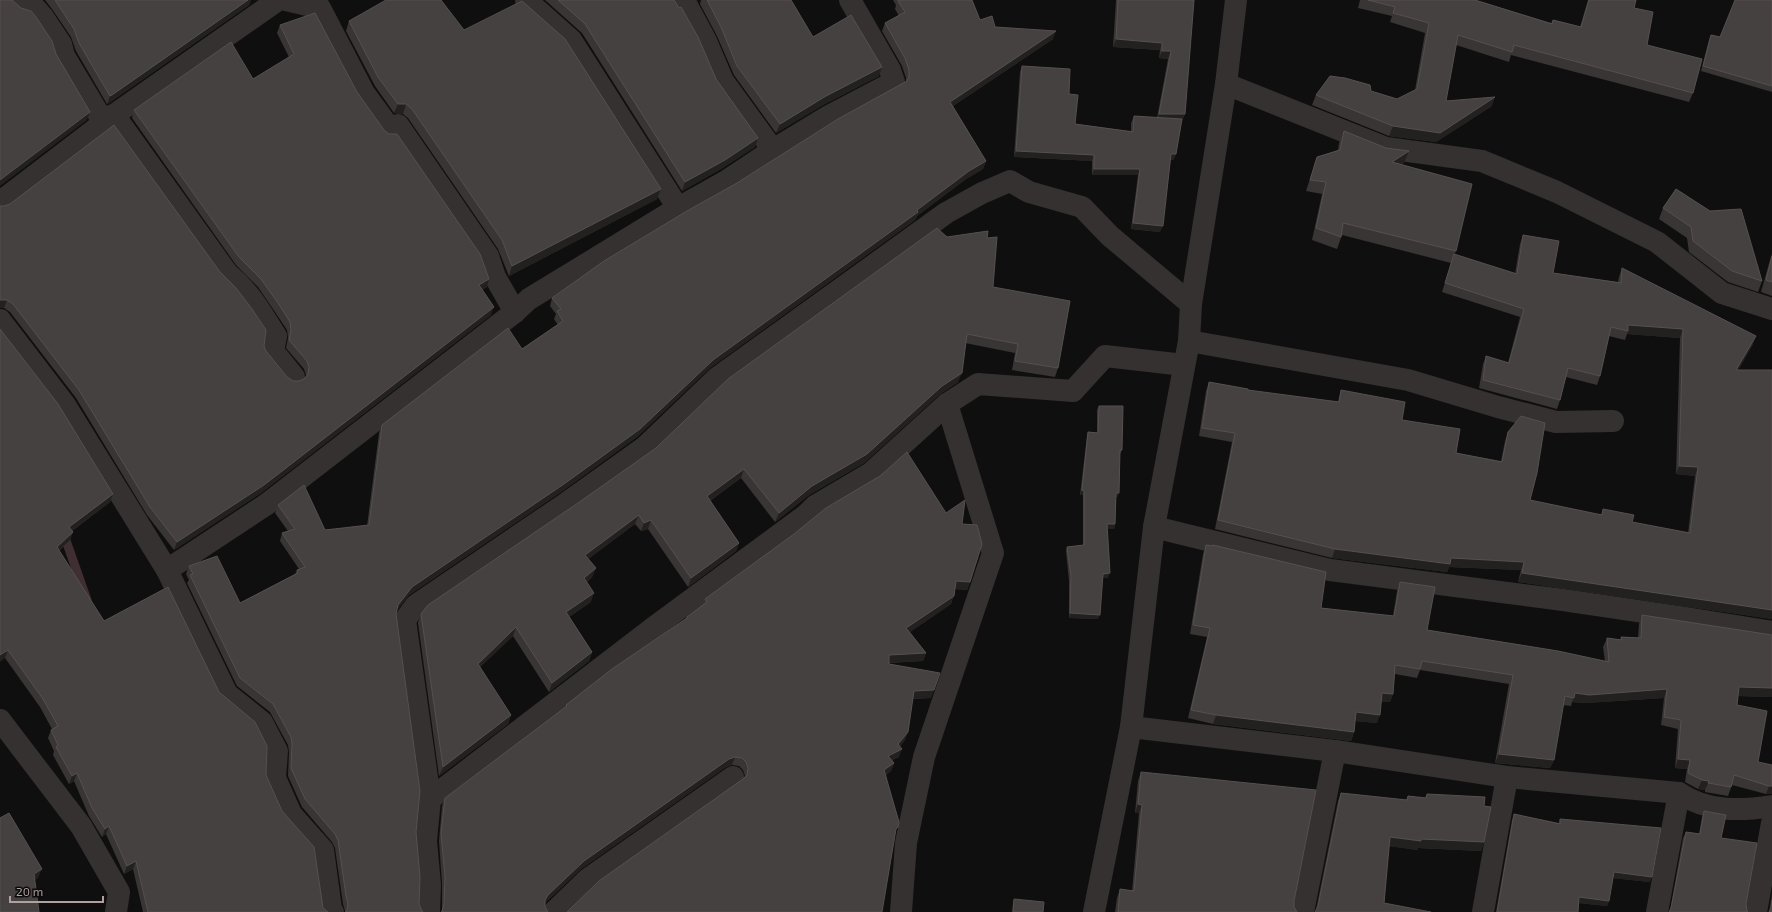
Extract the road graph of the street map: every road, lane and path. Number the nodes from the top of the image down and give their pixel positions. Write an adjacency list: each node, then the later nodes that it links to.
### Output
1 (19, 0): 9 (street)
2 (278, 0): 9 (street)
3 (286, 0): 15 (street)
4 (526, 0): 12 (street)
5 (684, 0): 10 (street)
6 (850, 0): 10 (street)
7 (1236, 0): 8 (street)
8 (1226, 84): 13 (street); 14 (street)
9 (114, 115): 11 (street); 19 (street)
10 (773, 150): 12 (street)
11 (0, 202)
12 (678, 208): 15 (street)
13 (1190, 304): 17 (street); 31 (street)
14 (1772, 309)
15 (515, 312): 23 (street)
16 (0, 320): 23 (street)
17 (1189, 342): 18 (street); 21 (street)
18 (1184, 365): 20 (street); 22 (street)
19 (294, 377)
20 (947, 404): 31 (street); 38 (street)
21 (1613, 421)
22 (1154, 527): 24 (street); 26 (street)
23 (167, 570): 35 (street)
24 (1772, 632)
25 (0, 720): 34 (street)
26 (1131, 727): 27 (street); 39 (street)
27 (1335, 750): 29 (street); 40 (street)
28 (733, 777): 37 (street)
29 (1507, 777): 30 (street); 41 (street)
30 (1679, 793): 32 (street); 42 (street)
31 (430, 798): 36 (street)
32 (1772, 806)
33 (1772, 824): 43 (street)
34 (116, 912)
35 (333, 912)
36 (429, 912)
37 (554, 912)
38 (901, 912)
39 (1094, 912)
40 (1302, 912)
41 (1483, 912)
42 (1657, 912)
43 (1756, 912)

